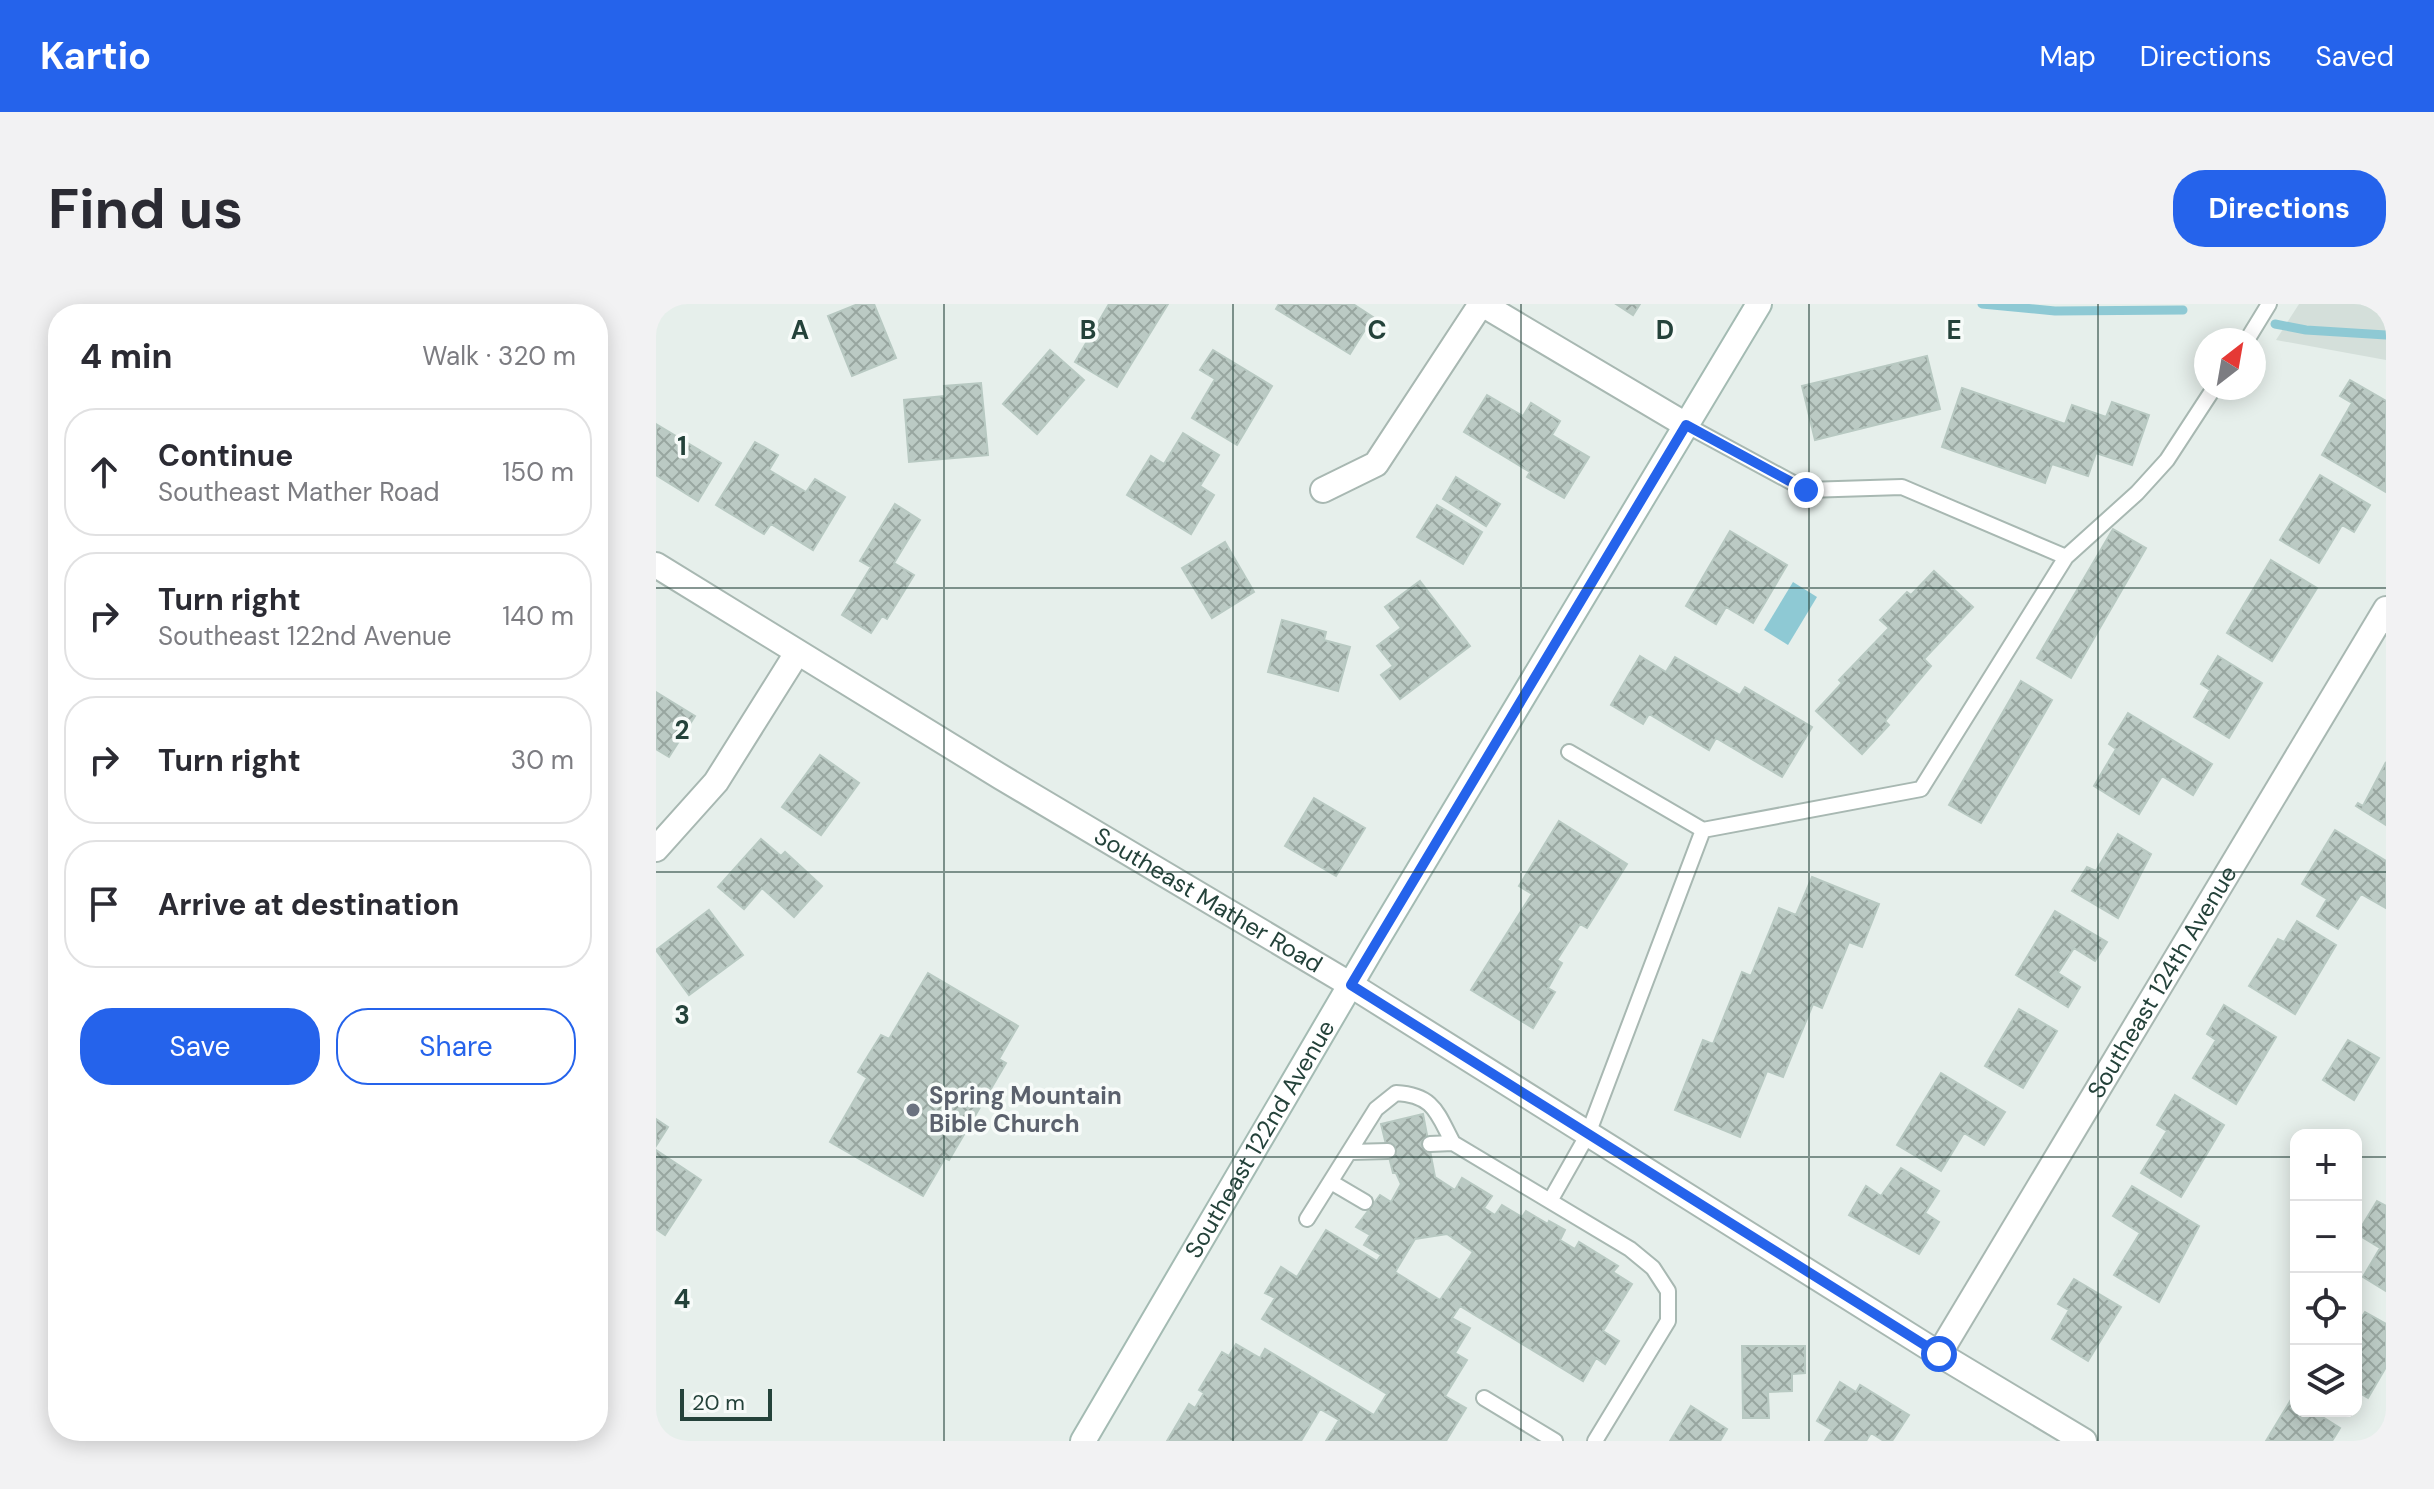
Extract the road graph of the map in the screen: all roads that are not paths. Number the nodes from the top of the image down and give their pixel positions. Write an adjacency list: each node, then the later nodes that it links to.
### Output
1 (1481, 304): 6 (street); 7 (street)
2 (1759, 304): 6 (street, Southeast 122nd Avenue)
3 (2269, 304): 4 (lane)
4 (2254, 328)
5 (2206, 400): 8 (lane)
6 (1686, 425): 8 (lane); 15 (street, Southeast 122nd Avenue)
7 (1323, 490)
8 (2066, 557): 13 (lane)
9 (656, 565): 11 (street, Southeast Mather Road)
10 (2386, 609): 25 (street, Southeast 124th Avenue)
11 (797, 653): 14 (street); 15 (street, Southeast Mather Road)
12 (1569, 752): 13 (lane)
13 (1703, 830): 16 (lane)
14 (656, 849)
15 (1351, 985): 16 (street, Southeast Mather Road); 27 (street, Southeast 122nd Avenue)
16 (1588, 1134): 22 (lane); 25 (street, Southeast Mather Road)
17 (1453, 1143): 18 (lane); 20 (lane); 22 (lane)
18 (1430, 1144)
19 (1388, 1151): 20 (lane)
20 (1350, 1152): 21 (lane)
21 (1331, 1182): 23 (lane); 24 (lane)
22 (1550, 1201): 29 (lane)
23 (1365, 1202)
24 (1307, 1219)
25 (1939, 1354): 30 (street, Southeast Mather Road)
26 (1484, 1398): 28 (lane)
27 (1083, 1441)
28 (1555, 1441)
29 (1595, 1441)
30 (2084, 1441)

